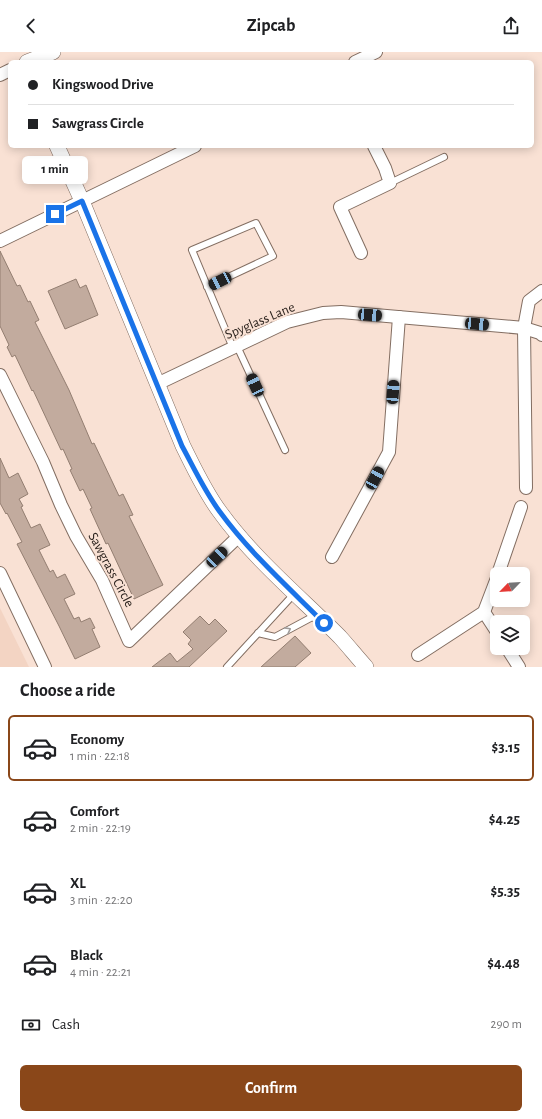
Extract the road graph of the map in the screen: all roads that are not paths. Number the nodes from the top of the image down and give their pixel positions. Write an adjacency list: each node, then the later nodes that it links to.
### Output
1 (53, 52): 3 (street)
2 (376, 52): 4 (street)
3 (32, 60)
4 (359, 60)
5 (58, 148): 10 (street)
6 (191, 148): 10 (street)
7 (375, 148): 9 (street)
8 (444, 157): 9 (lane)
9 (390, 183): 12 (street)
10 (82, 201): 11 (street); 20 (street)
11 (0, 241)
12 (361, 253)
13 (207, 287): 13 (lane); 18 (lane)
14 (542, 291): 16 (street)
15 (399, 317): 16 (street, Spyglass Lane); 18 (street, Spyglass Lane); 25 (street)
16 (524, 328): 17 (street, Spyglass Lane); 22 (street)
17 (542, 335)
18 (235, 347): 20 (street, Spyglass Lane); 21 (lane)
19 (0, 375): 24 (street, Sawgrass Circle)
20 (157, 384): 24 (street)
21 (285, 450)
22 (526, 488)
23 (522, 507): 26 (street)
24 (239, 536): 28 (street)
25 (332, 557)
26 (501, 567)
27 (0, 573): 36 (street)
28 (294, 594): 31 (street); 33 (lane)
29 (490, 596): 30 (street)
30 (484, 612): 32 (street); 34 (street)
31 (316, 614): 33 (lane, one-way to 31); 38 (street)
32 (490, 621)
33 (258, 633): 37 (lane)
34 (418, 654)
35 (511, 655): 39 (street)
36 (46, 667)
37 (227, 667)
38 (366, 667)
39 (519, 667)

